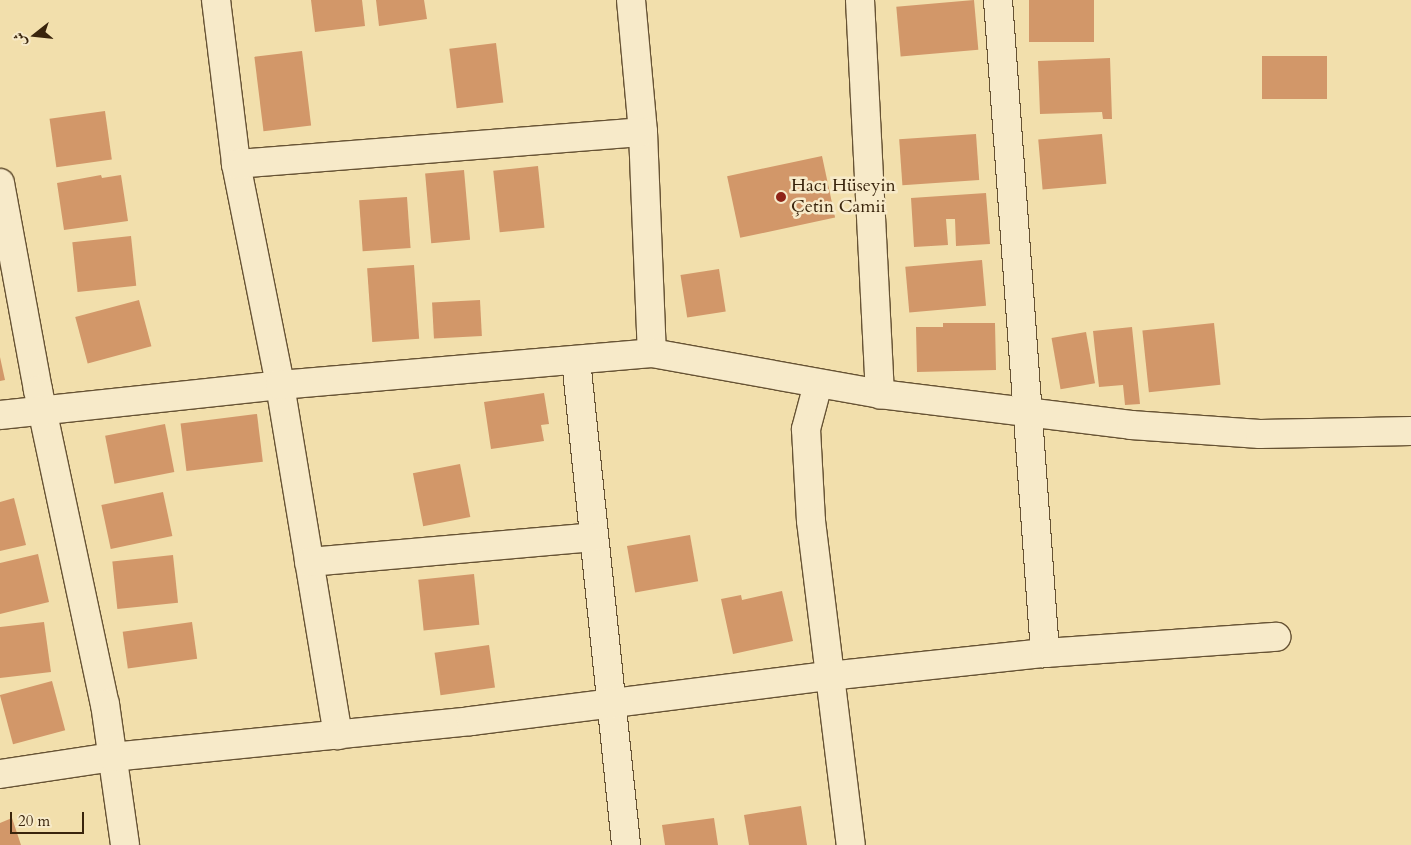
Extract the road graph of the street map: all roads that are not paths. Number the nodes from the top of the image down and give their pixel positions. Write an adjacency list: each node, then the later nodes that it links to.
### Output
1 (216, 0): 6 (street)
2 (631, 0): 5 (street)
3 (860, 0): 12 (street)
4 (998, 0): 14 (street)
5 (643, 132): 6 (street); 8 (street)
6 (236, 164): 11 (street)
7 (0, 183): 13 (street)
8 (652, 353): 9 (street); 10 (street)
9 (576, 360): 11 (street); 17 (street)
10 (818, 384): 12 (street); 21 (street)
11 (280, 385): 13 (street); 18 (street)
12 (880, 394): 14 (street)
13 (42, 409): 15 (street); 24 (street)
14 (1027, 413): 16 (street); 20 (street)
15 (0, 415)
16 (1411, 431)
17 (594, 536): 18 (street); 22 (street)
18 (309, 562): 23 (street)
19 (1276, 637): 20 (street)
20 (1045, 653): 21 (street)
21 (828, 676): 22 (street); 28 (street)
22 (610, 703): 23 (street); 27 (street)
23 (338, 735): 24 (street)
24 (112, 757): 25 (street); 26 (street)
25 (0, 774)
26 (124, 845)
27 (626, 845)
28 (851, 845)

